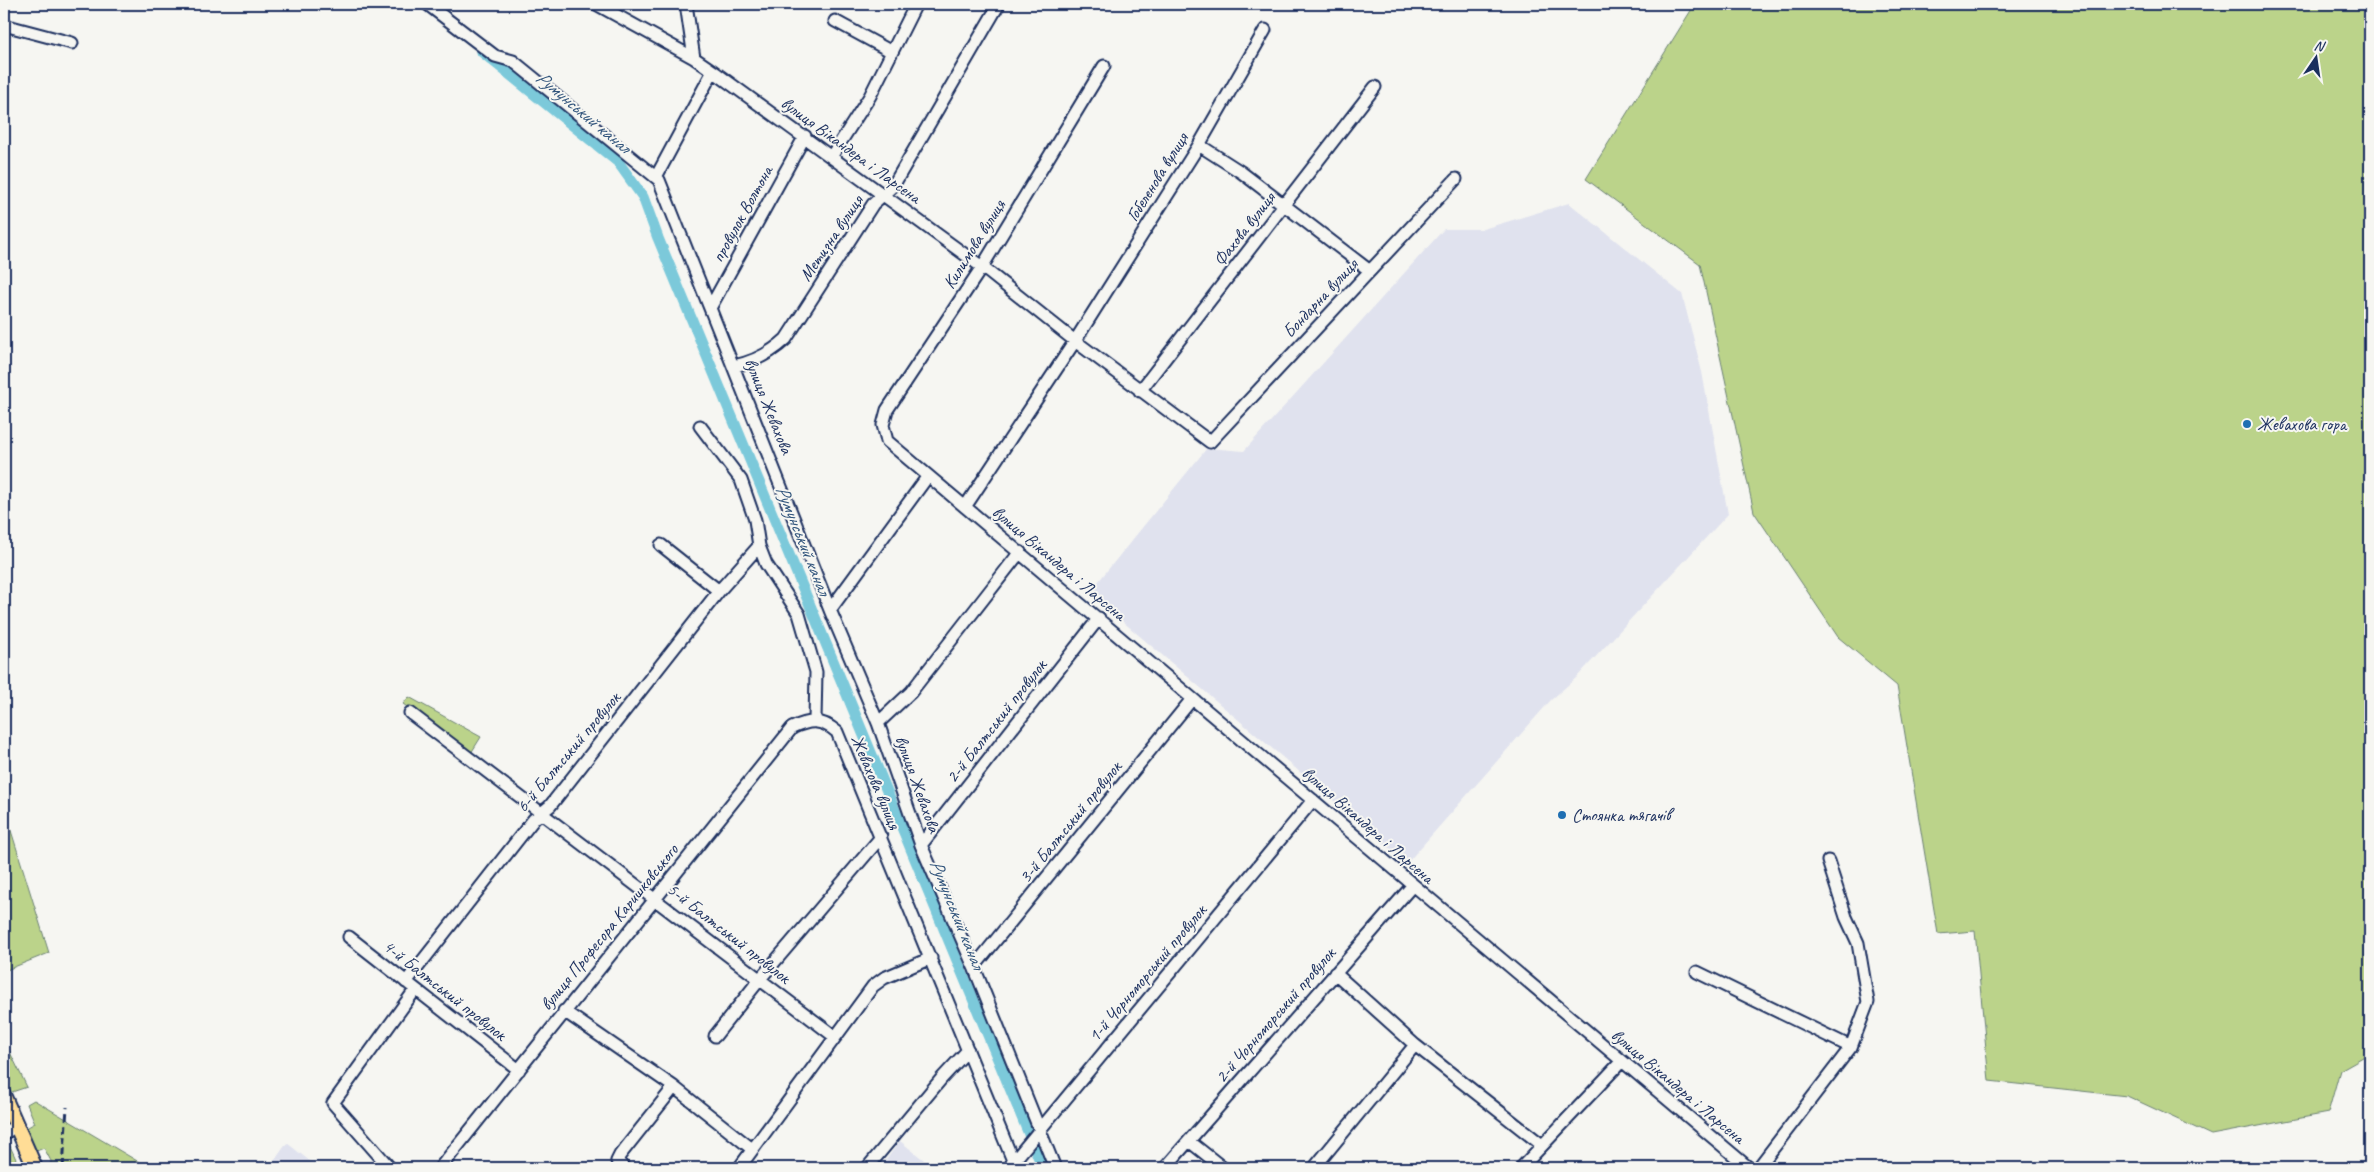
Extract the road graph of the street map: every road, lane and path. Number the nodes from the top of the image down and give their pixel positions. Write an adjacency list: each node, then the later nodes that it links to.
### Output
1 (427, 4): 18 (street, вулиця Жевахова)
2 (596, 4): 11 (street, вулиця Вікандера і Ларсена)
3 (686, 4): 11 (street)
4 (916, 4): 10 (street)
5 (999, 4): 20 (street, Метизна вулиця)
6 (834, 21): 10 (street)
7 (4, 25): 9 (street)
8 (1265, 30): 16 (street, Гобеленова вулиця)
9 (72, 43)
10 (892, 52): 17 (street)
11 (694, 58): 13 (street, вулиця Вікандера і Ларсена)
12 (1104, 66): 22 (street, Килимова вулиця)
13 (713, 71): 15 (street, вулиця Вікандера і Ларсена); 18 (street)
14 (1375, 87): 21 (street, Фахова вулиця)
15 (805, 136): 17 (street, вулиця Вікандера і Ларсена); 24 (street, провулок Волтона)
16 (1199, 145): 21 (street); 25 (street, Гобеленова вулиця)
17 (831, 157): 20 (street, вулиця Вікандера і Ларсена)
18 (656, 177): 24 (street, вулиця Жевахова)
19 (1456, 179): 23 (street, Бондарна вулиця)
20 (884, 195): 22 (street, вулиця Вікандера і Ларсена); 26 (street, Метизна вулиця)
21 (1285, 205): 23 (street); 27 (street, Фахова вулиця)
22 (982, 267): 25 (street, вулиця Вікандера і Ларсена); 29 (street, Килимова вулиця)
23 (1370, 271): 30 (street, Бондарна вулиця)
24 (710, 308): 26 (street, вулиця Жевахова)
25 (1075, 341): 27 (street, вулиця Вікандера і Ларсена); 32 (street, вулиця Вікандера і Ларсена)
26 (734, 366): 37 (street, вулиця Жевахова)
27 (1140, 391): 30 (street, вулиця Вікандера і Ларсена)
28 (700, 426): 34 (street)
29 (887, 441): 31 (street, вулиця Вікандера і Ларсена)
30 (1210, 442)
31 (928, 476): 32 (street, вулиця Вікандера і Ларсена); 37 (street)
32 (965, 507): 35 (street, вулиця Вікандера і Ларсена)
33 (661, 545): 36 (street)
34 (759, 546): 36 (street, 6-й Балтський провулок); 41 (street)
35 (1020, 552): 38 (street, вулиця Вікандера і Ларсена); 42 (street)
36 (719, 591): 44 (street, 6-й Балтський провулок)
37 (830, 610): 42 (street, вулиця Жевахова)
38 (1099, 618): 39 (street, вулиця Вікандера і Ларсена); 46 (street, 2-й Балтський провулок)
39 (1192, 699): 43 (street, вулиця Вікандера і Ларсена); 52 (street, 3-й Балтський провулок)
40 (410, 713): 44 (street, 5-й Балтський провулок)
41 (815, 720): 45 (street, Жевахова вулиця); 49 (street, вулиця Професора Каришковського)
42 (878, 723): 46 (street, вулиця Жевахова)
43 (1313, 800): 48 (street, вулиця Вікандера і Ларсена); 70 (street, 1-й Чорноморський провулок)
44 (542, 812): 49 (street, 5-й Балтський провулок); 56 (street, 6-й Балтський провулок)
45 (880, 837): 51 (street, Жевахова вулиця); 55 (street)
46 (921, 845): 52 (street, вулиця Жевахова)
47 (1828, 861): 62 (street)
48 (1412, 886): 54 (street, 2-й Чорноморський провулок); 64 (street, вулиця Вікандера і Ларсена)
49 (654, 898): 55 (street, 5-й Балтський провулок); 58 (street, вулиця Професора Каришковського)
50 (349, 937): 56 (street, 4-й Балтський провулок)
51 (931, 958): 60 (street); 63 (street, Жевахова вулиця)
52 (974, 967): 70 (street, вулиця Жевахова)
53 (1697, 972): 62 (street)
54 (1335, 974): 61 (street); 71 (street, 2-й Чорноморський провулок)
55 (760, 979): 59 (street); 60 (street, 5-й Балтський провулок)
56 (406, 982): 57 (street, 4-й Балтський провулок)
57 (415, 990): 65 (street, 4-й Балтський провулок); 77 (street)
58 (564, 1011): 65 (street, вулиця Професора Каришковського); 66 (street)
59 (716, 1036)
60 (834, 1036): 73 (street)
61 (1415, 1045): 72 (street); 84 (street)
62 (1850, 1047): 87 (street)
63 (968, 1050): 74 (street, Жевахова вулиця); 80 (street)
64 (1621, 1062): 72 (street); 86 (street, вулиця Вікандера і Ларсена)
65 (519, 1070): 78 (street, вулиця Професора Каришковського)
66 (674, 1087): 73 (street); 75 (street)
67 (4, 1097): 68 (main road)
68 (16, 1125): 69 (street); 76 (main road)
69 (4, 1134)
70 (1037, 1134): 74 (street, 1-й Чорноморський провулок); 81 (street, вулиця Жевахова)
71 (1189, 1141): 82 (street, 2-й Чорноморський провулок); 83 (street)
72 (1542, 1145): 85 (street)
73 (752, 1149): 79 (street)
74 (1014, 1164)
75 (621, 1165)
76 (35, 1168)
77 (390, 1168)
78 (440, 1168)
79 (739, 1168)
80 (867, 1168)
81 (1055, 1168)
82 (1165, 1168)
83 (1223, 1168)
84 (1314, 1168)
85 (1522, 1168)
86 (1749, 1168)
87 (1758, 1168)

